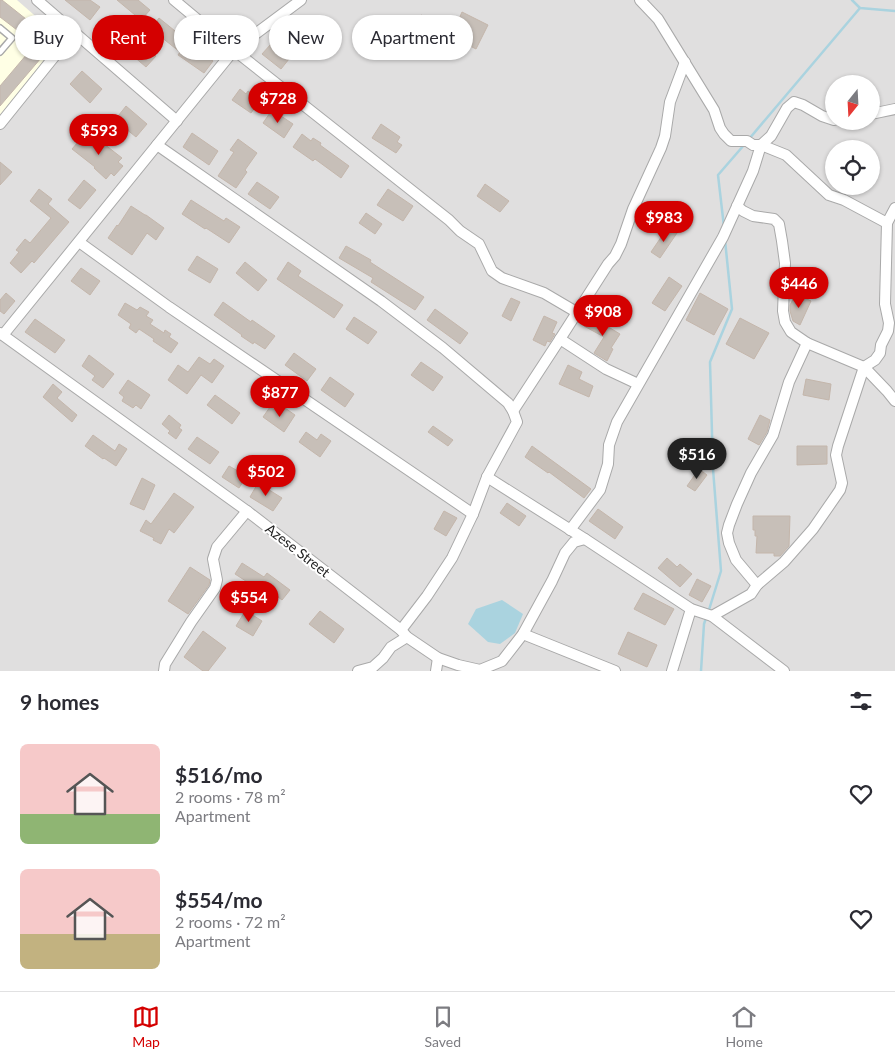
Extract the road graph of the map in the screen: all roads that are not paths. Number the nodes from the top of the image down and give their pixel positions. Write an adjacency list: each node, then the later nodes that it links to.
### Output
1 (37, 0): 5 (street)
2 (174, 0): 6 (street)
3 (301, 0): 8 (street)
4 (640, 0): 14 (street)
5 (54, 15)
6 (192, 15)
7 (0, 28): 10 (lane)
8 (259, 31)
9 (82, 39): 18 (street)
10 (0, 52)
11 (51, 60): 19 (street)
12 (226, 60): 18 (street)
13 (247, 60): 28 (street)
14 (685, 62): 21 (street); 28 (street)
15 (895, 109): 16 (street)
16 (880, 112)
17 (825, 117): 21 (street)
18 (177, 121): 20 (street)
19 (0, 124)
20 (157, 145): 25 (street); 35 (street)
21 (761, 145): 22 (street); 24 (street)
22 (737, 206): 31 (street); 33 (street)
23 (895, 208): 24 (street)
24 (887, 223): 27 (street)
25 (79, 242): 29 (street); 38 (street)
26 (895, 299): 27 (street)
27 (886, 309): 32 (street)
28 (578, 313): 30 (street)
29 (1, 334): 37 (street, Azese Street)
30 (560, 339): 33 (street); 35 (street)
31 (807, 343): 32 (street); 41 (street)
32 (864, 367): 34 (street); 41 (street)
33 (638, 384): 39 (street)
34 (895, 401)
35 (513, 411): 36 (street)
36 (487, 477): 38 (street); 39 (street)
37 (247, 511): 44 (street, Azese Street); 47 (street)
38 (474, 514): 44 (street)
39 (570, 530): 40 (street)
40 (585, 539): 42 (street); 45 (street, Azese Street)
41 (758, 585): 43 (street)
42 (691, 609): 43 (street); 51 (street)
43 (712, 616): 52 (street)
44 (404, 634): 46 (street, Azese Street); 48 (street)
45 (523, 634): 46 (street, Azese Street); 50 (street)
46 (438, 658): 49 (street)
47 (164, 671)
48 (358, 671)
49 (436, 671)
50 (615, 671)
51 (672, 671)
52 (784, 671)

